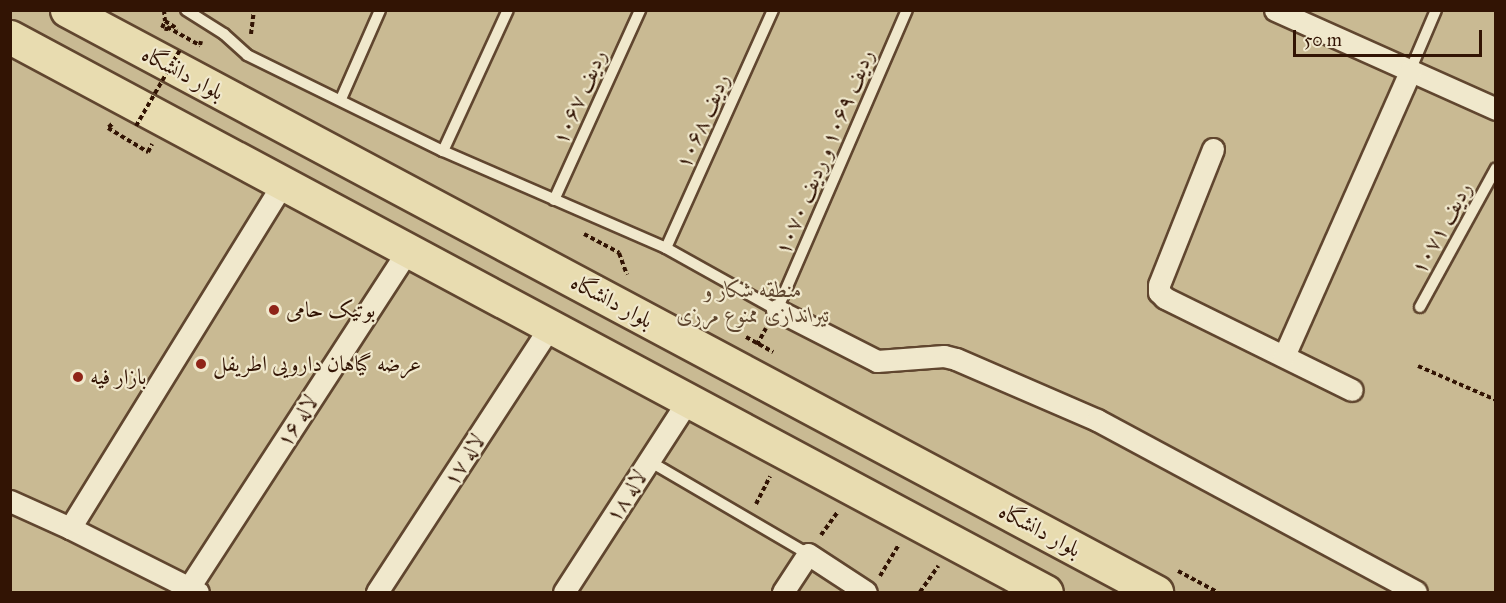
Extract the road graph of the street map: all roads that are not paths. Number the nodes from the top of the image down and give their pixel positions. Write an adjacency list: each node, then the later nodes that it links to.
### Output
1 (66, 10): 32 (main road, بلوار دانشگاه)
2 (186, 10): 13 (lane)
3 (380, 10): 13 (lane)
4 (508, 10): 16 (lane)
5 (640, 10): 19 (lane, ردیف ۱۰۶۷)
6 (773, 10): 20 (lane, ردیف ۱۰۶۸)
7 (907, 10): 23 (lane, ردیف ۱۰۶۹ و ردیف ۱۰۷۰)
8 (1275, 10): 10 (street)
9 (1436, 10): 12 (lane)
10 (1302, 16): 12 (street)
11 (10, 37): 18 (main road)
12 (1410, 70): 14 (street); 25 (street)
13 (341, 99): 16 (lane)
14 (1496, 109)
15 (1214, 148): 25 (street)
16 (443, 151): 19 (lane)
17 (1496, 168): 22 (lane, ردیف ۱۰۷۱)
18 (283, 183): 21 (main road); 30 (street)
19 (554, 200): 20 (lane)
20 (666, 248): 23 (lane)
21 (408, 250): 24 (main road); 34 (street, لاله ۱۶)
22 (1420, 307)
23 (777, 310): 39 (street)
24 (550, 327): 27 (main road); 35 (street, لاله ۱۷)
25 (1284, 356): 26 (street)
26 (1352, 390)
27 (688, 400): 28 (street, لاله ۱۸); 38 (main road)
28 (649, 461): 31 (lane); 36 (street, لاله ۱۸)
29 (10, 501): 30 (street)
30 (70, 528): 34 (street)
31 (808, 554): 33 (street); 37 (street)
32 (1166, 581)
33 (871, 588)
34 (191, 591)
35 (377, 592)
36 (564, 592)
37 (783, 592)
38 (1046, 592)
39 (1416, 592)

